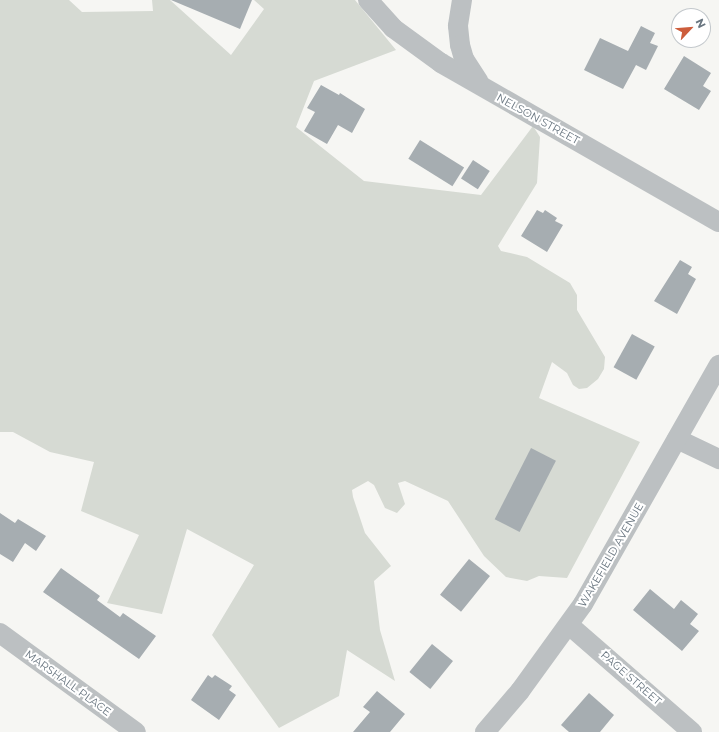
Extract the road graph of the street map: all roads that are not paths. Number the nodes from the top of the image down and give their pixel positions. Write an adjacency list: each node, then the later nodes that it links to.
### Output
1 (368, 0): 3 (street, NELSON STREET)
2 (462, 0): 3 (street)
3 (480, 84): 4 (street, NELSON STREET)
4 (719, 222)
5 (719, 365): 6 (street, WAKEFIELD AVENUE)
6 (677, 440): 7 (street); 8 (street, WAKEFIELD AVENUE)
7 (719, 459)
8 (569, 625): 11 (street, WAKEFIELD AVENUE); 12 (street, PAGE STREET)
9 (0, 634): 10 (street, MARSHALL PLACE)
10 (136, 732)
11 (485, 732)
12 (692, 732)

